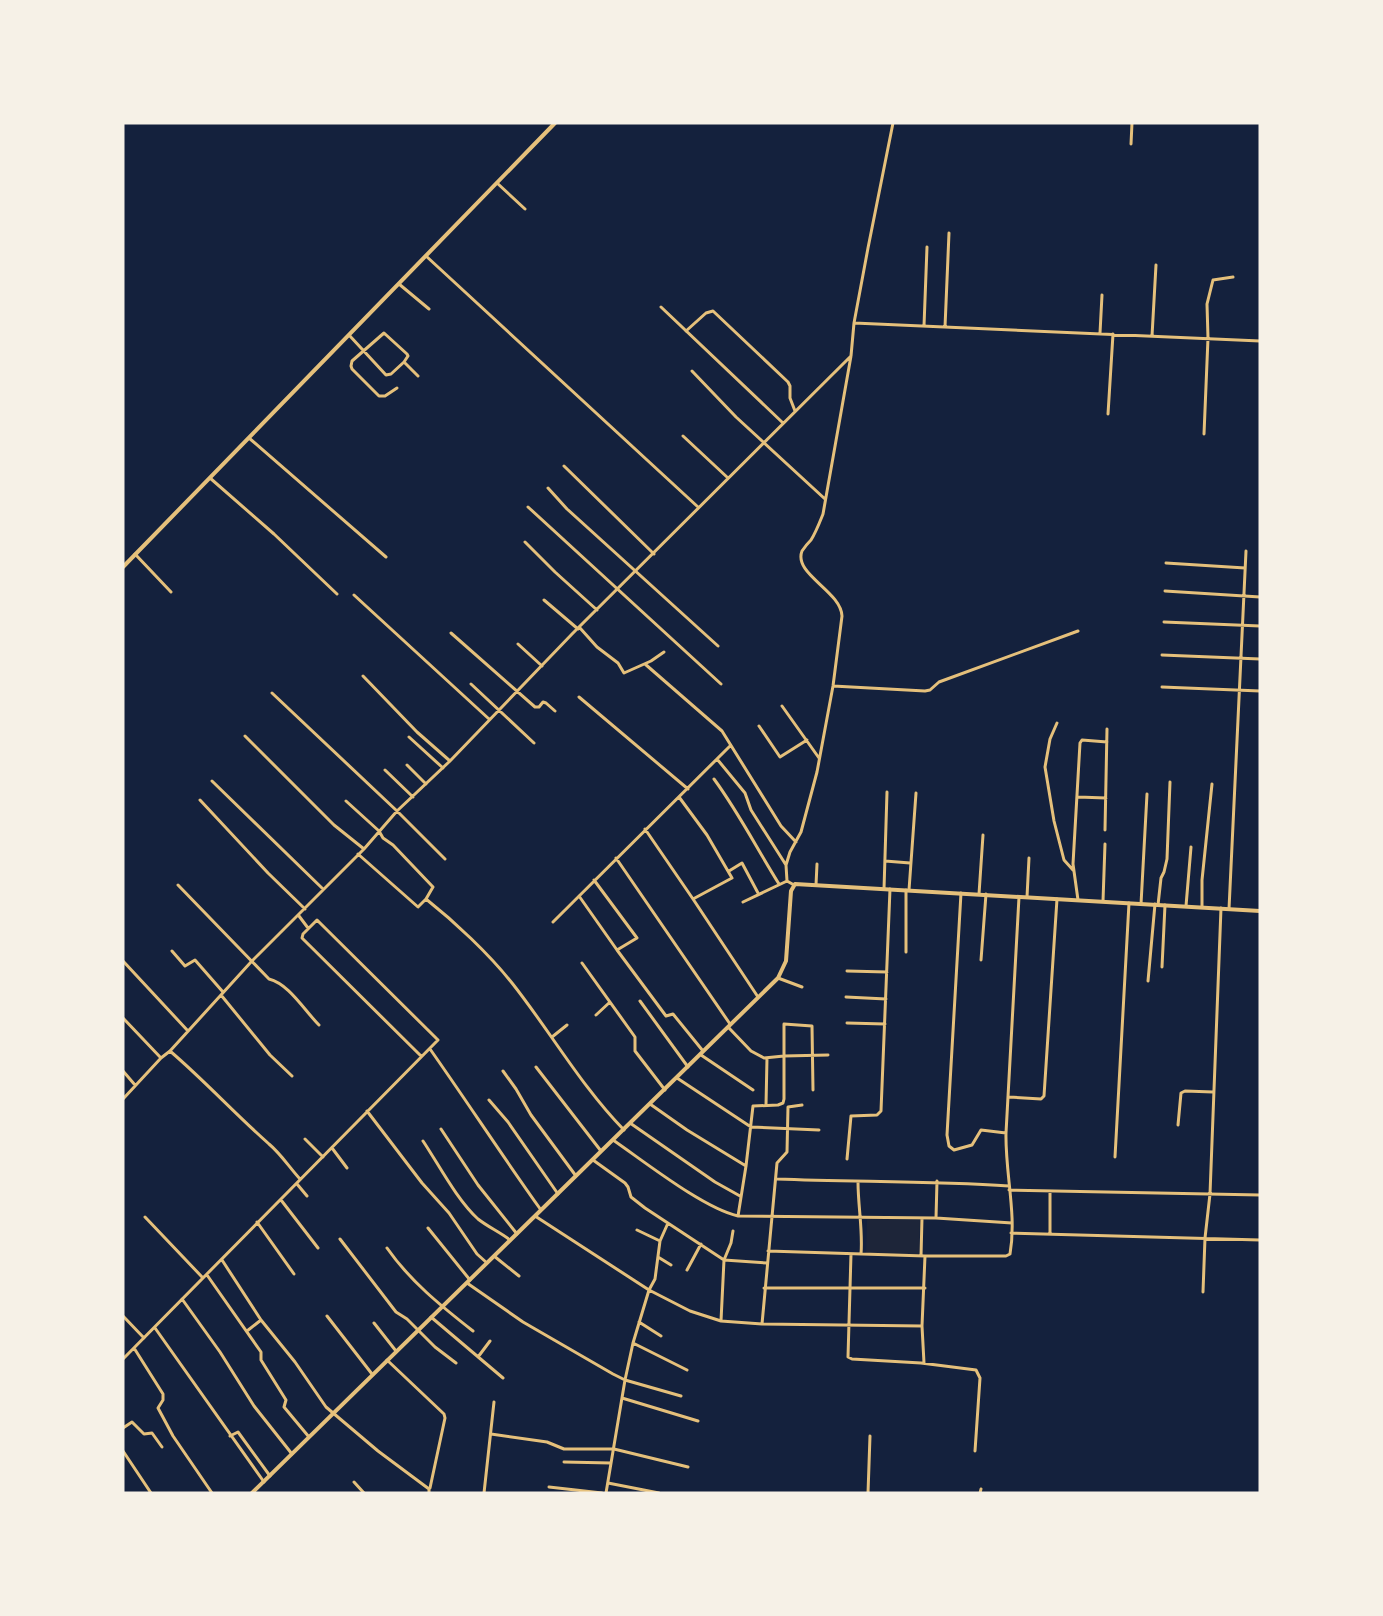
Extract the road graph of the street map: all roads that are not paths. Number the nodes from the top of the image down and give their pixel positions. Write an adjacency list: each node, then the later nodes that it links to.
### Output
1 (555, 123): 5 (street)
2 (893, 123): 16 (street)
3 (1132, 123): 4 (street)
4 (1131, 144)
5 (497, 183): 6 (street); 9 (street)
6 (525, 209)
7 (949, 233): 18 (street)
8 (927, 247): 17 (street)
9 (426, 256): 12 (street); 45 (street)
10 (1156, 265): 23 (street)
11 (1233, 277): 24 (street)
12 (399, 284): 15 (street); 22 (street)
13 (1102, 295): 20 (street)
14 (661, 307): 19 (street)
15 (429, 309)
16 (854, 323): 17 (street); 27 (street)
17 (924, 326): 18 (street)
18 (945, 327): 20 (street)
19 (686, 331): 32 (street); 34 (street)
20 (1100, 333): 21 (street)
21 (1113, 334): 23 (street); 33 (street)
22 (349, 335): 26 (street); 37 (street)
23 (1152, 336): 24 (street)
24 (1208, 339): 25 (street); 35 (street)
25 (1260, 341)
26 (365, 351): 28 (street); 28 (street); 31 (street)
27 (851, 356): 32 (street); 43 (street)
28 (404, 362): 30 (street)
29 (693, 371): 38 (street)
30 (418, 376)
31 (397, 388)
32 (795, 411): 34 (street)
33 (1108, 414)
34 (783, 423): 38 (street)
35 (1204, 434)
36 (683, 436): 41 (street)
37 (249, 438): 40 (street); 50 (street)
38 (764, 443): 41 (street); 43 (street)
39 (564, 466): 49 (street)
40 (210, 478): 48 (street); 58 (street)
41 (728, 478): 45 (street)
42 (548, 488): 54 (street)
43 (826, 499): 81 (street)
44 (528, 507): 55 (street)
45 (698, 507): 49 (street)
46 (525, 543): 63 (street)
47 (1246, 551): 53 (street)
48 (135, 554): 52 (street); 57 (street)
49 (654, 554): 54 (street)
50 (386, 557)
51 (1166, 563): 53 (street)
52 (123, 567)
53 (1245, 568): 60 (street)
54 (635, 572): 55 (street); 71 (street)
55 (617, 591): 63 (street); 80 (street)
56 (1165, 591): 60 (street)
57 (171, 592)
58 (337, 594)
59 (354, 595): 91 (street)
60 (1244, 596): 61 (street); 65 (street)
61 (1260, 597)
62 (544, 600): 67 (street)
63 (597, 610): 67 (street)
64 (1164, 622): 65 (street)
65 (1242, 625): 66 (street); 74 (street)
66 (1260, 626)
67 (579, 628): 76 (street); 77 (street)
68 (1078, 631): 81 (street)
69 (451, 633): 84 (street)
70 (518, 644): 77 (street)
71 (718, 646)
72 (664, 652): 76 (street)
73 (1162, 655): 74 (street)
74 (1241, 658): 75 (street); 83 (street)
75 (1260, 659)
76 (645, 664): 100 (street)
77 (542, 666): 84 (street)
78 (363, 676): 103 (street)
79 (471, 684): 89 (street)
80 (721, 684)
81 (833, 686): 101 (street)
82 (1162, 687): 83 (street)
83 (1239, 690): 85 (street); 172 (street)
84 (516, 691): 89 (street); 90 (street)
85 (1260, 691)
86 (272, 693): 122 (street)
87 (579, 697): 112 (street)
88 (782, 706): 97 (street)
89 (499, 710): 91 (street); 99 (street)
90 (555, 711)
91 (489, 719): 103 (street)
92 (1057, 723): 140 (street)
93 (759, 726): 97 (street)
94 (1107, 729): 98 (street)
95 (245, 736): 130 (street)
96 (409, 737): 105 (street)
97 (807, 740): 101 (street)
98 (1107, 742): 118 (street); 119 (street)
99 (534, 743)
100 (730, 746): 102 (street); 127 (street)
101 (819, 758): 127 (street)
102 (717, 759): 112 (street); 138 (street)
103 (450, 761): 105 (street)
104 (407, 765): 110 (street)
105 (443, 768): 110 (street)
106 (385, 770): 116 (street)
107 (714, 779): 143 (street)
108 (212, 781): 147 (street)
109 (1170, 782): 166 (street)
110 (426, 784): 116 (street)
111 (1212, 784): 169 (street)
112 (688, 789): 117 (street)
113 (887, 792): 135 (street)
114 (915, 793): 136 (street)
115 (1147, 794): 165 (street)
116 (413, 797): 122 (street)
117 (679, 797): 123 (street); 139 (street)
118 (1077, 797): 119 (street); 140 (street)
119 (1106, 798): 124 (street)
120 (200, 800): 171 (street)
121 (346, 801): 125 (street)
122 (397, 811): 125 (street); 134 (street)
123 (645, 829): 132 (street); 159 (street)
124 (1105, 830)
125 (380, 831): 130 (street); 158 (street)
126 (983, 835): 153 (street)
127 (796, 842): 138 (street)
128 (1104, 844): 162 (street)
129 (1191, 847): 168 (street)
130 (364, 849): 131 (street)
131 (358, 854): 147 (street); 158 (street)
132 (616, 858): 141 (street); 202 (street)
133 (1029, 858): 157 (street)
134 (444, 859)
135 (885, 861): 136 (street); 148 (street)
136 (910, 863): 150 (street)
137 (817, 864): 146 (street)
138 (786, 865): 142 (street)
139 (729, 871): 151 (street); 159 (street)
140 (1074, 872): 161 (street)
141 (594, 880): 155 (street); 177 (street)
142 (787, 881): 143 (street); 145 (street)
143 (779, 884): 151 (street)
144 (178, 885): 182 (street)
145 (794, 885): 146 (street); 187 (street)
146 (816, 885): 148 (street)
147 (323, 889): 171 (street)
148 (884, 889): 149 (street)
149 (890, 889): 150 (street); 186 (street)
150 (908, 890): 152 (street); 179 (street)
151 (758, 893): 163 (street)
152 (961, 893): 153 (street); 241 (street)
153 (979, 894): 154 (street)
154 (986, 894): 156 (street); 180 (street)
155 (579, 896): 175 (street); 177 (street)
156 (1019, 897): 157 (street); 227 (street)
157 (1027, 897): 160 (street)
158 (426, 899): 204 (street)
159 (693, 899): 192 (street)
160 (1057, 899): 161 (street); 227 (street)
161 (1078, 900): 162 (street)
162 (1103, 901): 164 (street)
163 (742, 902)
164 (1129, 903): 165 (street); 247 (street)
165 (1141, 904): 166 (street)
166 (1156, 904): 167 (street); 188 (street)
167 (1166, 905): 168 (street); 184 (street)
168 (1186, 906): 169 (street)
169 (1202, 907): 170 (street)
170 (1221, 908): 172 (street); 225 (street)
171 (305, 909): 174 (street)
172 (1229, 909): 173 (street)
173 (1260, 911)
174 (299, 916): 176 (street); 182 (street)
175 (553, 922)
176 (308, 928): 205 (street); 209 (street)
177 (617, 950): 207 (street)
178 (172, 951): 190 (street)
179 (906, 952)
180 (981, 960)
181 (123, 961): 203 (street)
182 (251, 962): 190 (street); 200 (street)
183 (582, 963): 195 (street)
184 (1162, 967)
185 (847, 971): 186 (street)
186 (887, 972): 193 (street)
187 (778, 978): 189 (street); 192 (street)
188 (1148, 981)
189 (802, 987)
190 (222, 993): 203 (street); 218 (street)
191 (846, 997): 193 (street)
192 (759, 998): 202 (street)
193 (886, 999): 199 (street)
194 (640, 1001): 215 (street)
195 (610, 1002): 196 (street); 222 (street)
196 (596, 1015)
197 (123, 1018): 212 (street)
198 (847, 1023): 199 (street)
199 (885, 1024): 249 (street)
200 (319, 1025)
201 (567, 1025): 204 (street)
202 (730, 1027): 207 (street); 213 (street)
203 (188, 1031): 206 (street)
204 (552, 1037): 239 (street)
205 (430, 1050): 209 (street); 267 (street)
206 (170, 1051): 212 (street); 254 (street)
207 (702, 1053): 215 (street); 223 (street)
208 (828, 1055): 211 (street)
209 (421, 1056): 233 (street)
210 (784, 1056): 211 (street); 211 (street); 213 (street); 231 (street)
211 (813, 1056): 224 (street)
212 (161, 1058): 220 (street)
213 (767, 1058): 231 (street)
214 (536, 1067): 246 (street)
215 (688, 1067): 219 (street)
216 (123, 1071): 220 (street)
217 (503, 1071): 253 (street)
218 (292, 1076)
219 (677, 1078): 222 (street); 236 (street)
220 (135, 1085): 226 (street)
221 (123, 1089): 226 (street)
222 (665, 1090): 230 (street)
223 (753, 1090)
224 (813, 1090)
225 (1213, 1092): 235 (street); 262 (street)
226 (128, 1094): 228 (street)
227 (1009, 1097): 241 (street)
228 (123, 1099)
229 (489, 1100): 261 (street)
230 (650, 1104): 234 (street); 251 (street)
231 (766, 1104): 236 (street)
232 (802, 1105): 238 (street)
233 (368, 1111): 245 (street); 300 (street)
234 (630, 1123): 239 (street); 265 (street)
235 (1178, 1125)
236 (751, 1127): 238 (street); 251 (street)
237 (441, 1129): 282 (street)
238 (788, 1129): 240 (street); 255 (street)
239 (624, 1130): 243 (street)
240 (819, 1130)
241 (1006, 1133): 259 (street)
242 (305, 1139): 248 (street)
243 (613, 1140): 246 (street); 269 (street)
244 (423, 1141): 286 (street)
245 (332, 1148): 248 (street); 252 (street)
246 (601, 1151): 250 (street)
247 (1115, 1156)
248 (322, 1157): 254 (street)
249 (847, 1159)
250 (593, 1160): 253 (street); 277 (street)
251 (746, 1166): 265 (street)
252 (347, 1168)
253 (576, 1176): 261 (street)
254 (300, 1179): 258 (street)
255 (776, 1179): 257 (street); 272 (street)
256 (937, 1181): 257 (street); 259 (street); 274 (street)
257 (858, 1182): 271 (street)
258 (297, 1184): 264 (street); 266 (street)
259 (1009, 1188): 260 (street); 276 (street)
260 (1050, 1191): 262 (street); 283 (street)
261 (558, 1194): 267 (street)
262 (1210, 1194): 263 (street); 284 (street)
263 (1260, 1195)
264 (307, 1196)
265 (740, 1196): 269 (street)
266 (281, 1200): 275 (street); 290 (street)
267 (541, 1210): 268 (street)
268 (536, 1216): 282 (street); 311 (street)
269 (738, 1216): 272 (street)
270 (145, 1217): 305 (street)
271 (859, 1217): 272 (street); 273 (street); 294 (street)
272 (773, 1218): 292 (street)
273 (922, 1218): 274 (street); 296 (street)
274 (936, 1218): 276 (street)
275 (257, 1222): 298 (street); 304 (street)
276 (1012, 1222): 281 (street)
277 (668, 1223): 288 (street); 289 (street)
278 (428, 1228): 307 (street)
279 (637, 1230): 288 (street)
280 (733, 1231): 299 (street)
281 (1011, 1233): 283 (street); 296 (street)
282 (517, 1234): 286 (street)
283 (1050, 1234): 284 (street)
284 (1205, 1238): 287 (street); 312 (street)
285 (340, 1239): 326 (street)
286 (510, 1240): 295 (street)
287 (1260, 1240)
288 (660, 1241): 297 (street)
289 (701, 1244): 299 (street); 303 (street)
290 (318, 1248)
291 (387, 1248): 314 (street)
292 (768, 1251): 293 (street); 301 (street)
293 (851, 1254): 294 (street); 309 (street)
294 (861, 1254): 296 (street)
295 (494, 1256): 300 (street); 306 (street)
296 (923, 1256): 310 (street)
297 (658, 1257): 302 (street); 311 (street)
298 (222, 1260): 305 (street); 318 (street)
299 (724, 1260): 301 (street); 319 (street)
300 (487, 1263): 307 (street)
301 (767, 1263): 308 (street)
302 (671, 1265)
303 (687, 1270)
304 (294, 1274)
305 (205, 1276): 313 (street); 328 (street)
306 (519, 1276)
307 (468, 1281): 314 (street); 343 (street)
308 (764, 1288): 309 (street); 322 (street)
309 (851, 1288): 310 (street); 323 (street)
310 (925, 1288): 324 (street)
311 (649, 1290): 319 (street); 320 (street)
312 (1203, 1292)
313 (182, 1299): 325 (street); 358 (street)
314 (442, 1307): 317 (street); 327 (street)
315 (123, 1316): 330 (street)
316 (327, 1316): 341 (street)
317 (431, 1317): 326 (street); 335 (street)
318 (261, 1320): 328 (street); 347 (street)
319 (721, 1321): 322 (street)
320 (639, 1322): 329 (street); 332 (street)
321 (374, 1323): 334 (street)
322 (762, 1324): 323 (street)
323 (849, 1324): 324 (street); 339 (street)
324 (922, 1326): 339 (street)
325 (155, 1328): 330 (street); 351 (street)
326 (419, 1330): 334 (street); 338 (street)
327 (473, 1330)
328 (247, 1332): 353 (street)
329 (661, 1336)
330 (144, 1338): 333 (street)
331 (490, 1341): 335 (street)
332 (633, 1343): 340 (street); 343 (street)
333 (134, 1348): 336 (street); 369 (street)
334 (396, 1351): 337 (street)
335 (478, 1357): 342 (street)
336 (123, 1359)
337 (387, 1360): 341 (street); 367 (street)
338 (456, 1363)
339 (924, 1363): 356 (street)
340 (687, 1370)
341 (372, 1374): 347 (street)
342 (503, 1378)
343 (625, 1380): 344 (street); 345 (street)
344 (681, 1396)
345 (622, 1398): 348 (street); 355 (street)
346 (494, 1402): 350 (street)
347 (333, 1413): 353 (street); 367 (street)
348 (698, 1421)
349 (123, 1428): 354 (street)
350 (491, 1434): 355 (street); 372 (street)
351 (230, 1436): 362 (street); 363 (street)
352 (870, 1436): 375 (street)
353 (309, 1437): 358 (street)
354 (162, 1448)
355 (614, 1449): 360 (street); 361 (street)
356 (975, 1450)
357 (123, 1451): 368 (street)
358 (292, 1454): 362 (street)
359 (564, 1462): 360 (street)
360 (611, 1463): 365 (street)
361 (688, 1467)
362 (270, 1476): 363 (street)
363 (264, 1482): 370 (street)
364 (354, 1482): 371 (street)
365 (608, 1483): 373 (street); 374 (street)
366 (549, 1487): 373 (street)
367 (429, 1491)
368 (151, 1493)
369 (212, 1493)
370 (252, 1493)
371 (364, 1493)
372 (484, 1493)
373 (604, 1493)
374 (659, 1493)
375 (868, 1493)

